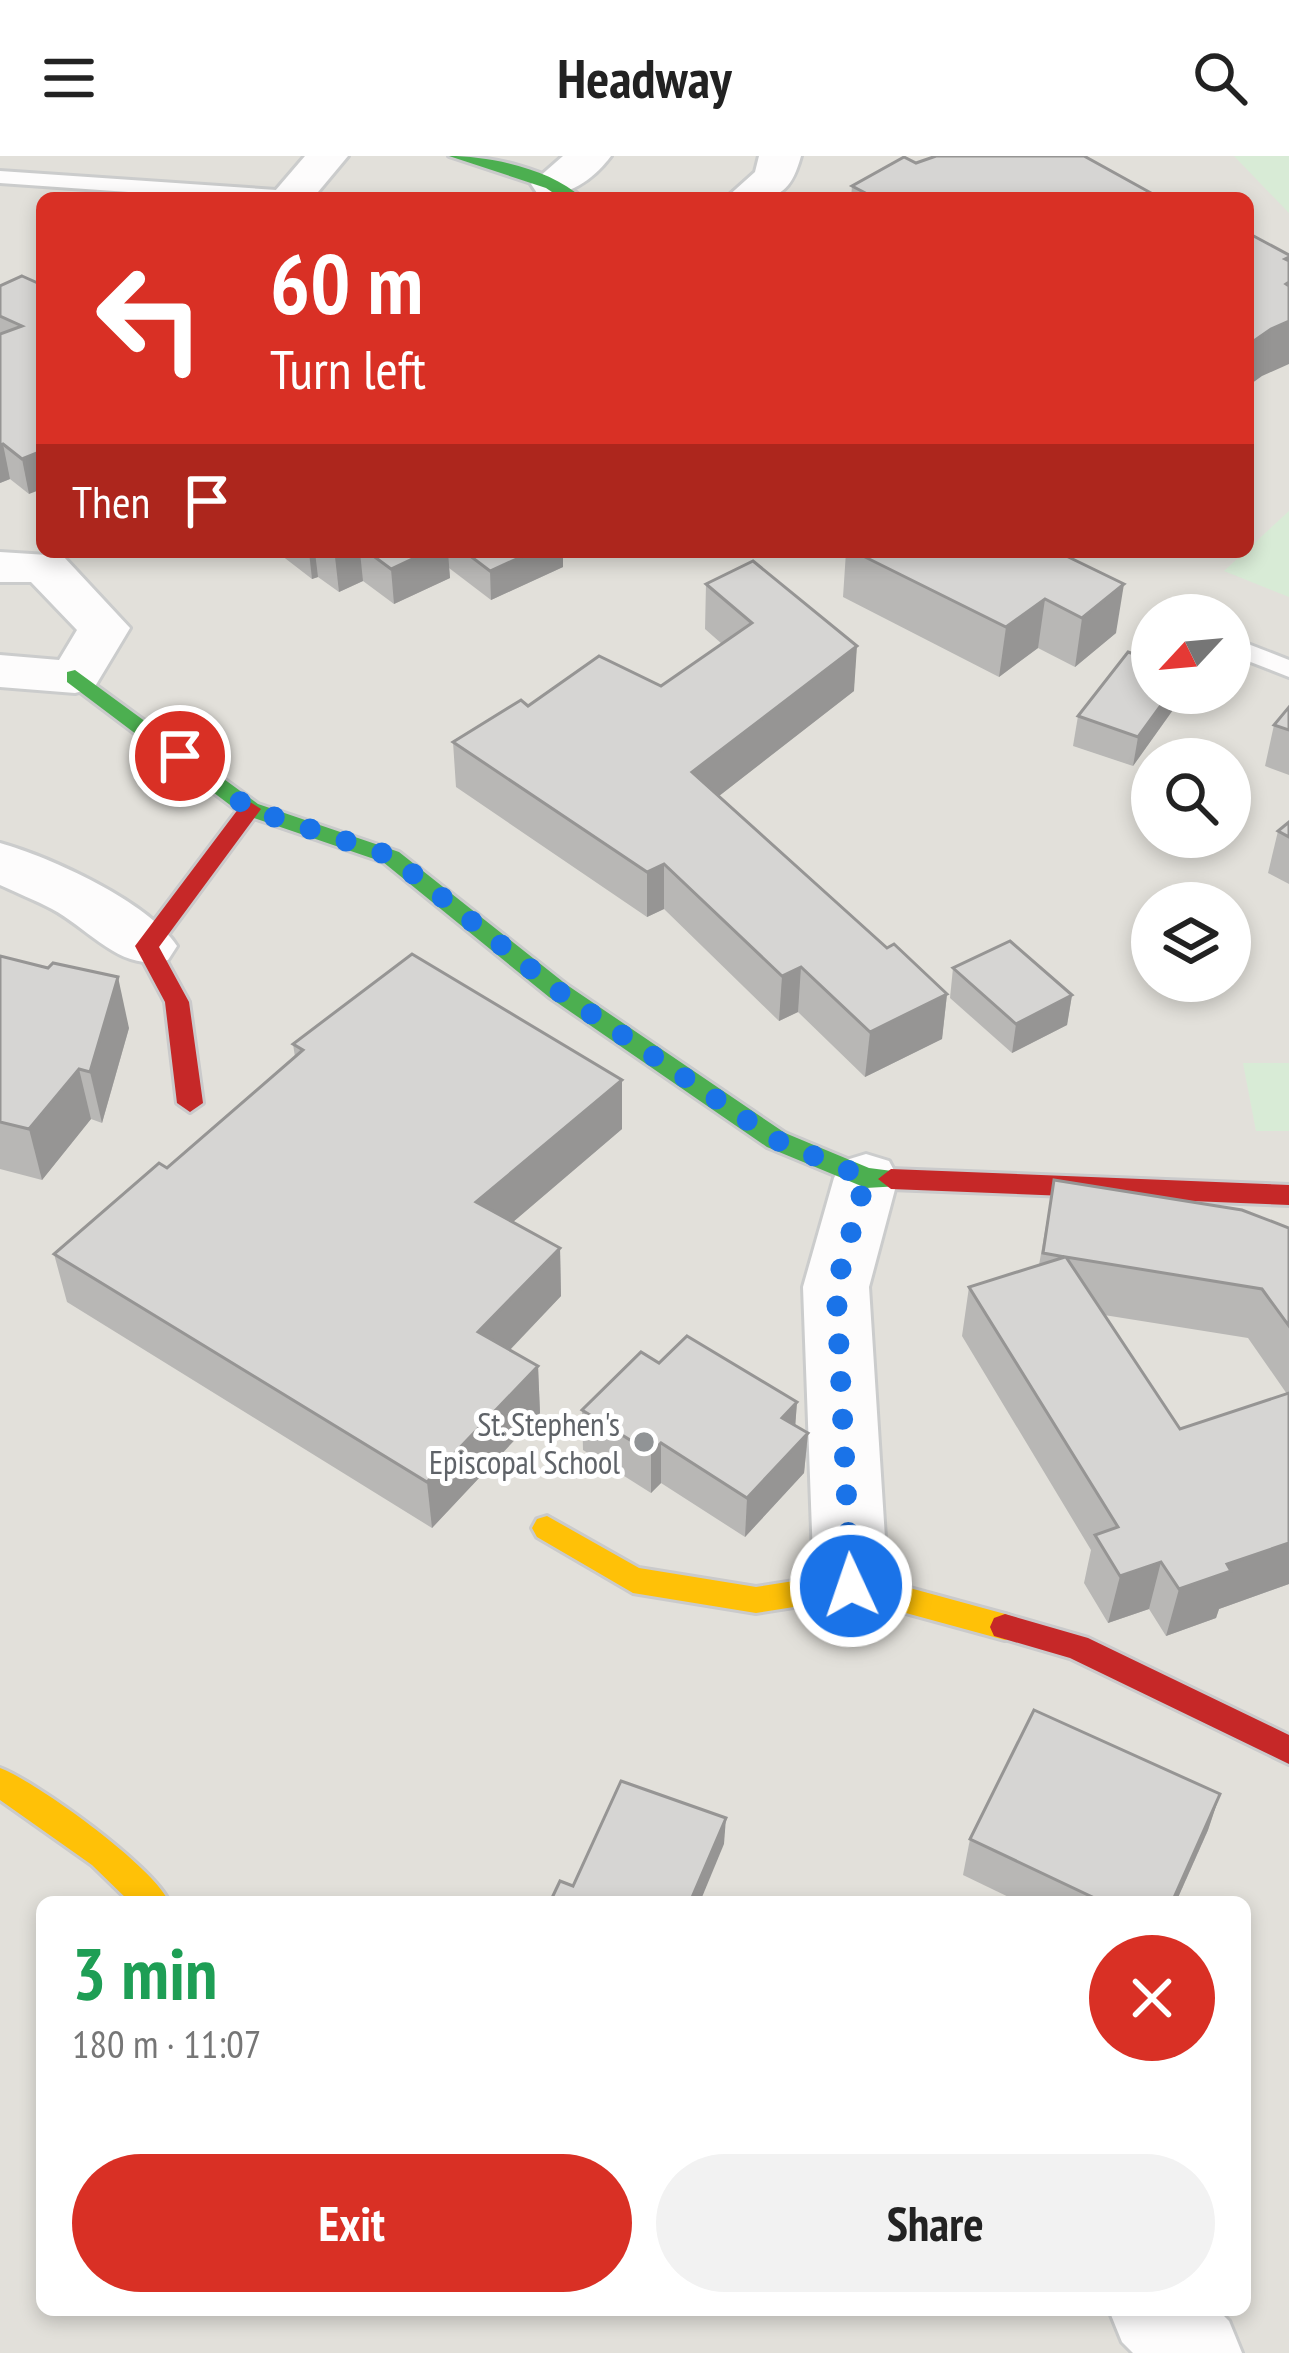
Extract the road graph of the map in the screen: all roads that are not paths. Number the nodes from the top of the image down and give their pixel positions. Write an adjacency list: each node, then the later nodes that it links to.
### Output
1 (327, 156): 8 (street)
2 (457, 156): 6 (street)
3 (590, 156): 6 (street)
4 (780, 156): 9 (street)
5 (0, 177): 7 (lane)
6 (562, 191)
7 (208, 192)
8 (296, 192)
9 (754, 192)
10 (0, 567): 14 (street)
11 (1251, 654): 12 (lane)
12 (1289, 669)
13 (0, 671): 14 (street)
14 (75, 676): 15 (street)
15 (250, 809): 17 (street); 19 (street)
16 (0, 862): 17 (street)
17 (147, 946): 18 (street)
18 (190, 1103)
19 (866, 1178): 20 (street); 22 (street)
20 (1289, 1195)
21 (547, 1528): 22 (street)
22 (851, 1586): 23 (street)
23 (1289, 1750)
24 (0, 1782): 25 (street)
25 (147, 1896)
26 (1160, 2316): 27 (street)
27 (1197, 2353)

